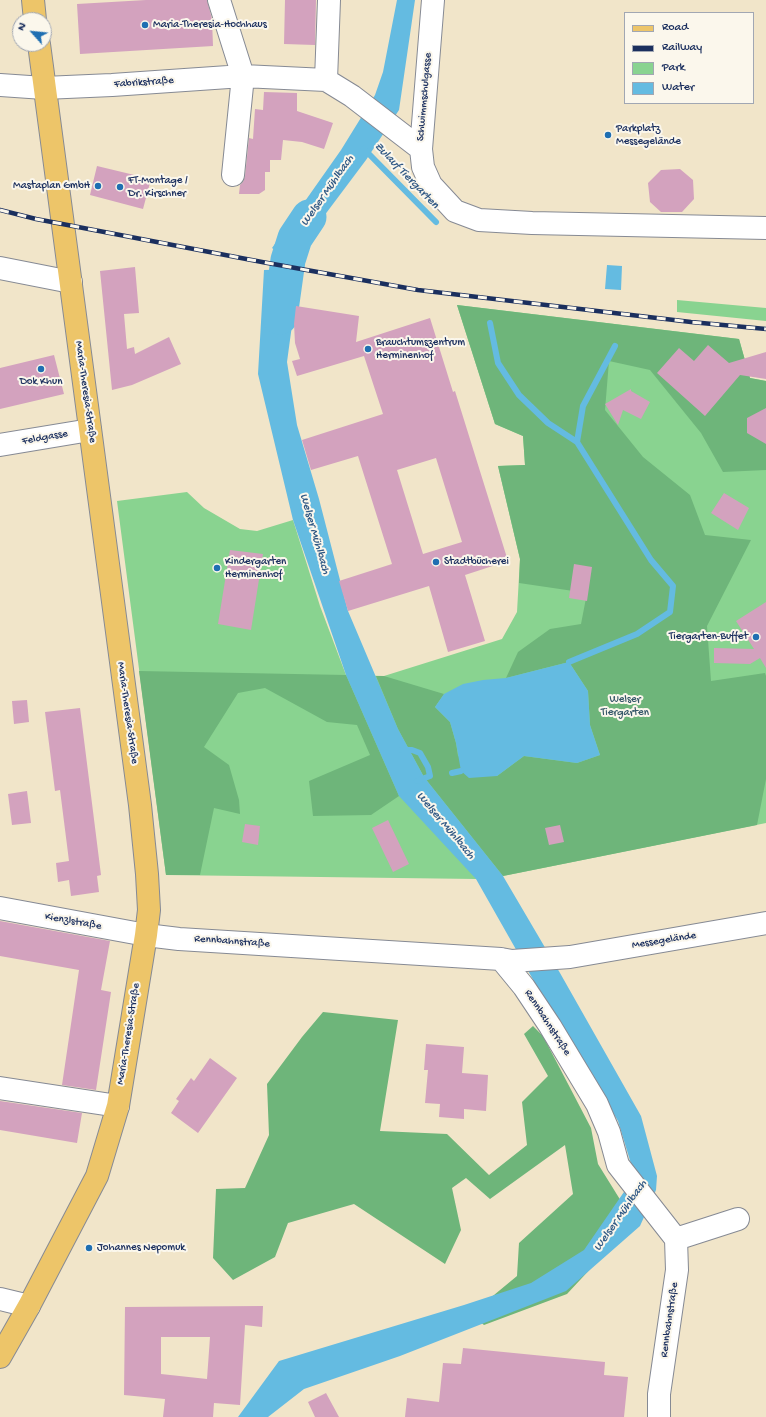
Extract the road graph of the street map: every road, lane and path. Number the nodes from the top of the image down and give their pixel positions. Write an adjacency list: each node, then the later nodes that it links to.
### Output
1 (33, 0): 5 (main road)
2 (219, 0): 7 (street)
3 (329, 0): 8 (street)
4 (434, 0): 11 (street, Schwimmschulgasse)
5 (35, 12)
6 (39, 52): 10 (main road, Maria-Theresia-Straße)
7 (243, 76): 8 (street, Fabrikstraße); 10 (street, Fabrikstraße); 12 (street)
8 (326, 80): 11 (street, Schwimmschulgasse)
9 (0, 84): 10 (street, Fabrikstraße)
10 (44, 88): 15 (main road, Maria-Theresia-Straße)
11 (421, 149): 13 (street)
12 (234, 174)
13 (766, 228)
14 (0, 268): 15 (street)
15 (71, 282): 16 (main road, Maria-Theresia-Straße)
16 (90, 430): 17 (street, Feldgasse); 20 (main road, Maria-Theresia-Straße)
17 (0, 446)
18 (0, 908): 20 (street, Kienzlstraße)
19 (766, 923): 21 (street, Messegelände)
20 (146, 935): 21 (street, Rennbahnstraße); 23 (main road, Maria-Theresia-Straße)
21 (507, 960): 25 (street, Rennbahnstraße)
22 (0, 1088): 23 (street)
23 (118, 1106): 27 (main road, Maria-Theresia-Straße)
24 (738, 1219): 25 (street)
25 (676, 1239): 29 (street, Rennbahnstraße)
26 (0, 1299): 27 (street)
27 (30, 1306): 28 (main road, Maria-Theresia-Straße)
28 (0, 1356)
29 (659, 1417)

